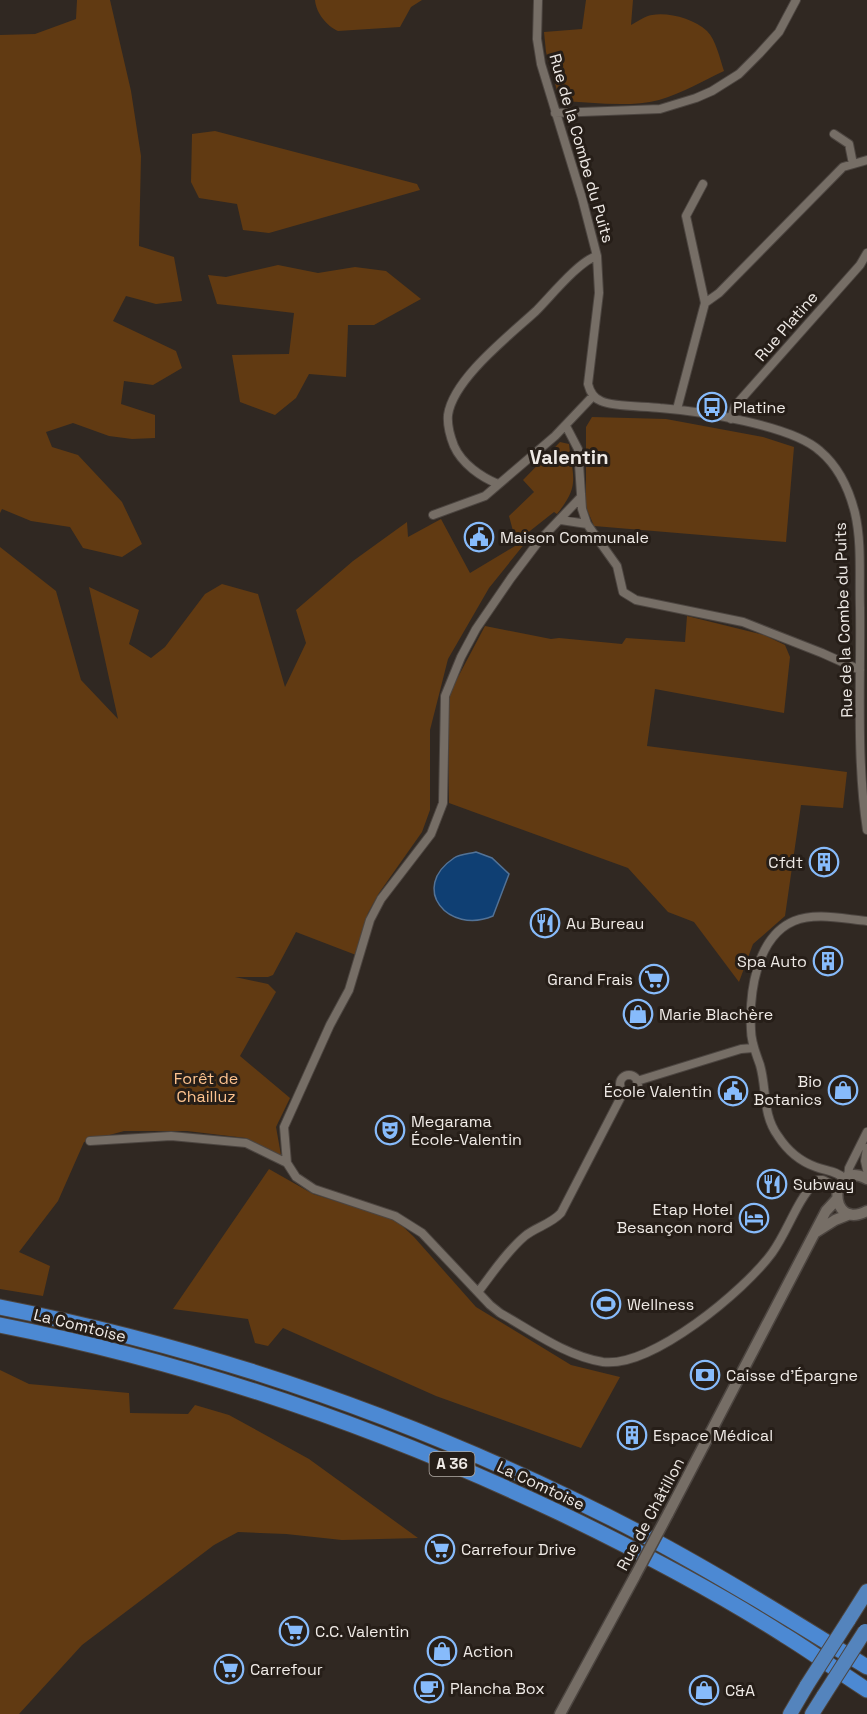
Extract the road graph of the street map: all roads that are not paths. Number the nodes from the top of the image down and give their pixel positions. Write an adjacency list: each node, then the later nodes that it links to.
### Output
1 (538, 0): 3 (street, Rue de la Combe du Puits)
2 (796, 0): 3 (street)
3 (555, 113): 9 (street, Rue de la Combe du Puits)
4 (834, 134): 6 (street)
5 (867, 160): 6 (street)
6 (853, 164): 10 (street)
7 (703, 184): 10 (street)
8 (867, 254): 13 (street, Rue Platine)
9 (597, 256): 11 (street, Rue de la Combe du Puits); 15 (street)
10 (705, 303): 12 (street)
11 (593, 396): 12 (street, Rue de la Combe du Puits); 14 (street)
12 (677, 409): 13 (street, Rue de la Combe du Puits)
13 (731, 419): 20 (street, Rue de la Combe du Puits)
14 (566, 426): 15 (street); 16 (street)
15 (498, 484): 17 (street)
16 (580, 498): 18 (street); 19 (street)
17 (433, 515)
18 (561, 520): 19 (street); 29 (street)
19 (587, 524): 20 (street)
20 (860, 670): 21 (street, Rue de la Combe du Puits)
21 (867, 830)
22 (867, 921): 23 (street)
23 (753, 1048): 24 (street); 31 (street)
24 (638, 1081): 25 (street); 25 (street)
25 (624, 1091): 37 (street)
26 (867, 1132): 31 (street)
27 (90, 1141): 29 (street)
28 (867, 1148): 30 (street)
29 (287, 1163): 37 (street)
30 (867, 1170)
31 (846, 1178): 32 (street); 33 (street, Rue de Châtillon)
32 (867, 1179)
33 (837, 1194): 35 (street); 36 (street, Rue de Châtillon); 37 (street)
34 (866, 1212): 35 (street)
35 (850, 1214): 36 (street)
36 (816, 1232): 44 (street, Rue de Châtillon, bridge)
37 (478, 1292)
38 (0, 1307): 42 (highway, La Comtoise / A 36)
39 (0, 1325): 43 (highway, La Comtoise / A 36)
40 (867, 1591): 45 (highway, bridge)
41 (866, 1629): 46 (highway, bridge)
42 (867, 1667)
43 (867, 1690)
44 (560, 1714)
45 (790, 1714)
46 (812, 1714)

